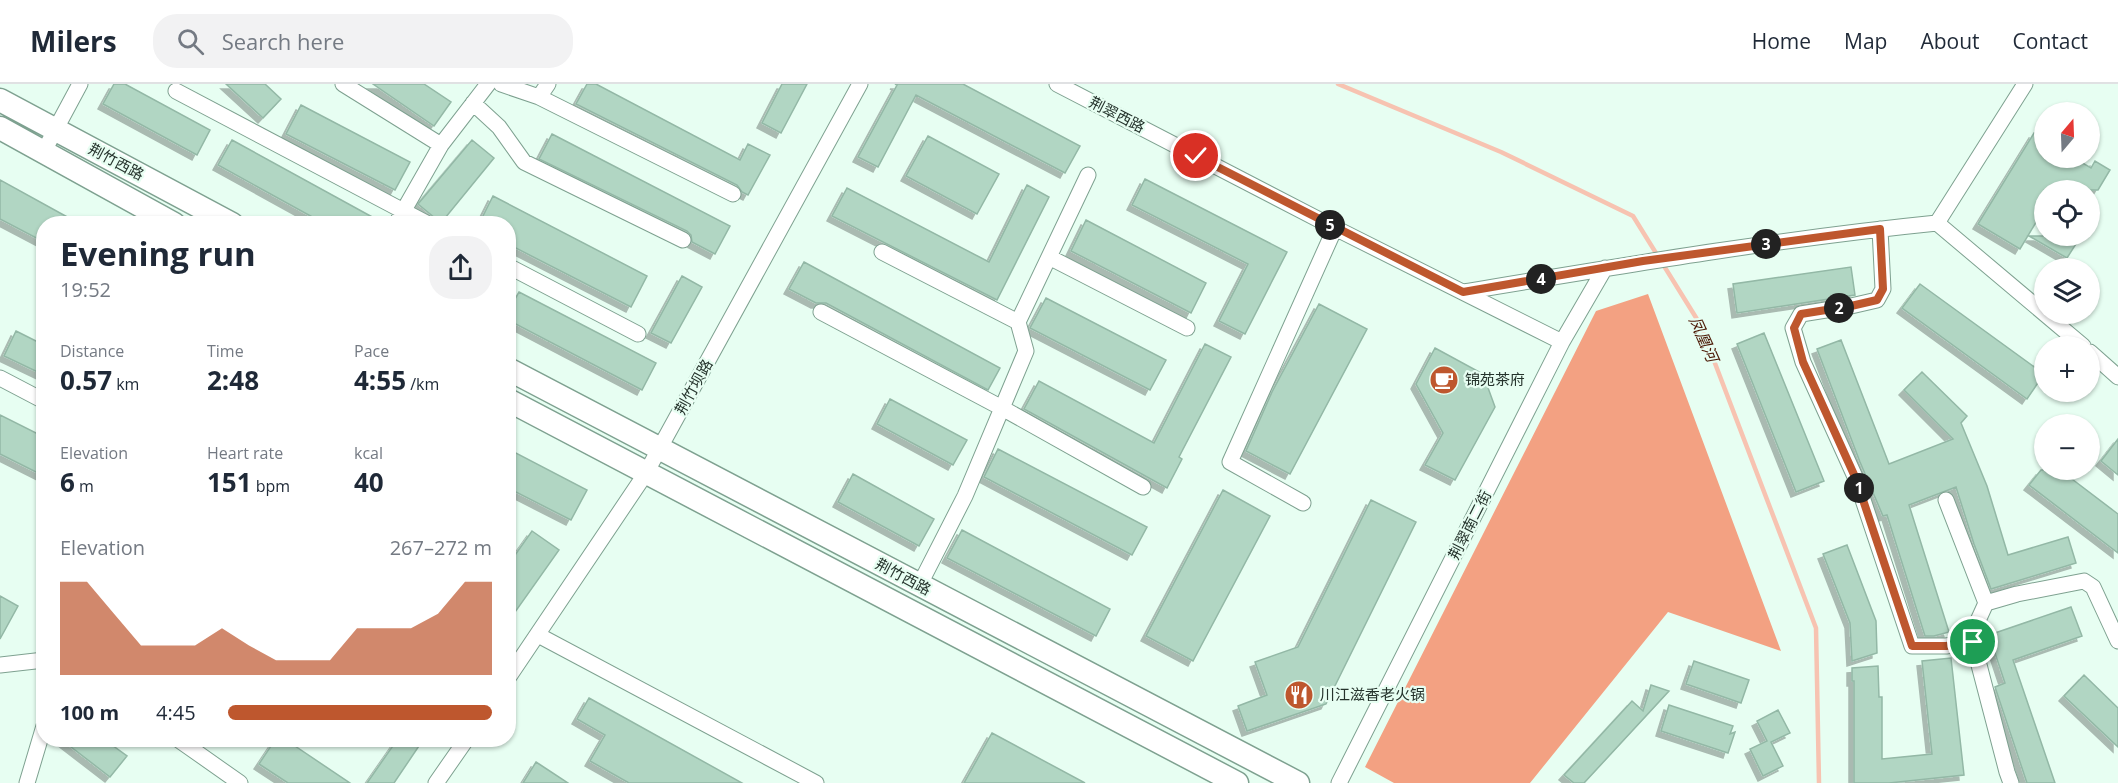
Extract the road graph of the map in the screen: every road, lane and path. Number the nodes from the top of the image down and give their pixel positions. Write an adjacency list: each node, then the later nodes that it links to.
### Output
1 (80, 84): 13 (street)
2 (343, 84): 14 (street)
3 (488, 84): 11 (street)
4 (501, 84): 9 (street)
5 (860, 84): 44 (street, 荆竹坝路)
6 (1057, 84): 23 (street, 荆翠西路)
7 (2025, 84): 22 (street)
8 (176, 91): 20 (street)
9 (543, 91): 17 (street)
10 (0, 100): 13 (main road, 荆竹西路)
11 (473, 103): 14 (street); 25 (street)
12 (0, 128): 15 (main road, 荆竹西路)
13 (55, 130): 15 (street); 19 (main road, 荆竹西路)
14 (441, 145): 21 (street)
15 (44, 151): 18 (main road, 荆竹西路)
16 (1088, 176): 27 (street)
17 (733, 194)
18 (160, 216)
19 (217, 216)
20 (398, 216)
21 (401, 216)
22 (1937, 223): 24 (street); 35 (street)
23 (1335, 228): 30 (street, 荆翠西路); 48 (street)
24 (1880, 229): 28 (street); 53 (street)
25 (683, 240)
26 (882, 252): 32 (street)
27 (1049, 257): 32 (street); 33 (street)
28 (1605, 268): 30 (street); 36 (street, 荆翠南二街)
29 (516, 270): 34 (street)
30 (1463, 292): 36 (street, 荆翠西路)
31 (821, 312): 43 (street)
32 (1018, 322): 43 (street)
33 (1187, 328)
34 (638, 334)
35 (2071, 336)
36 (1562, 342): 66 (street, 荆翠南二街)
37 (2100, 361): 39 (street)
38 (516, 373): 44 (main road, 荆竹西路)
39 (2118, 376)
40 (0, 378): 41 (street)
41 (36, 397)
42 (516, 404): 45 (main road, 荆竹西路)
43 (1002, 408): 46 (street); 49 (street)
44 (660, 449): 45 (street, 荆竹坝路); 49 (main road, 荆竹西路)
45 (646, 473): 51 (street, 荆竹坝路); 64 (main road, 荆竹西路)
46 (1143, 487)
47 (1946, 500): 50 (street)
48 (1303, 503)
49 (920, 586): 65 (main road, 荆竹西路)
50 (1986, 603): 52 (street); 53 (street)
51 (538, 635): 56 (street, 荆竹坝路); 63 (street)
52 (2118, 641)
53 (1973, 642): 67 (street)
54 (36, 661): 55 (street)
55 (0, 665)
56 (516, 667)
57 (38, 747): 60 (street)
58 (188, 747): 61 (street)
59 (461, 747): 62 (street)
60 (27, 783)
61 (240, 783)
62 (436, 783)
63 (816, 783)
64 (1237, 783)
65 (1298, 783)
66 (1339, 783)
67 (2011, 783)

